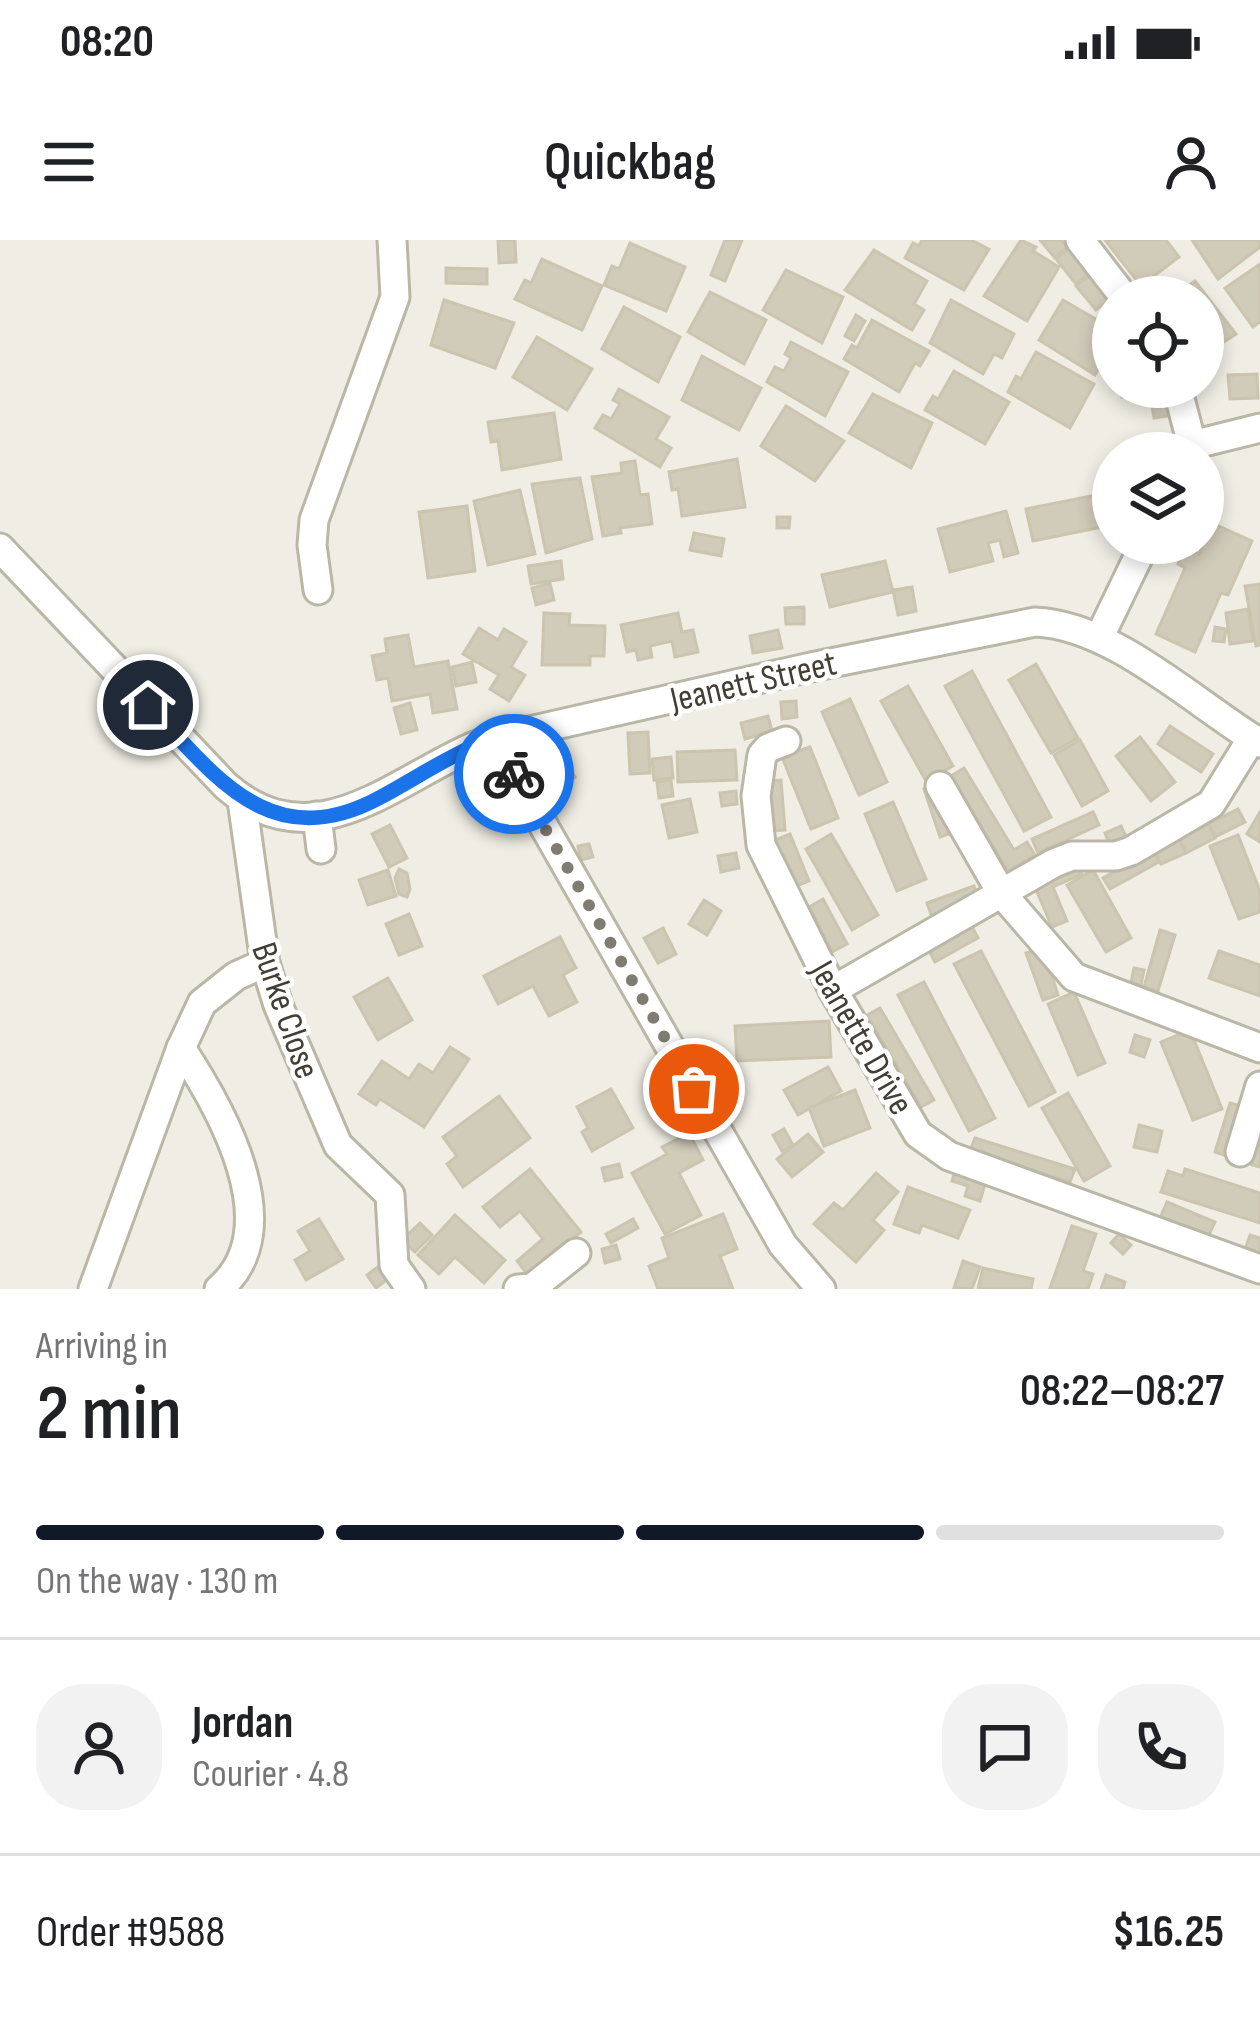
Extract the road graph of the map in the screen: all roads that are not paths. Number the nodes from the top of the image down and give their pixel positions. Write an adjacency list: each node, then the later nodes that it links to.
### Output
1 (392, 240): 8 (street)
2 (1080, 240): 3 (street)
3 (1108, 276)
4 (1260, 428): 5 (street)
5 (1224, 439)
6 (0, 548): 15 (street)
7 (1135, 564): 9 (street)
8 (318, 590)
9 (1099, 638): 10 (street, Jeanett Street); 11 (street)
10 (494, 739): 16 (street, Jeanett Street); 31 (street)
11 (1256, 740): 18 (street)
12 (786, 741): 20 (street, Jeanette Drive)
13 (940, 785): 18 (street)
14 (283, 786): 15 (street)
15 (255, 805): 16 (street); 19 (street, Burke Close)
16 (317, 816): 17 (street)
17 (321, 849)
18 (1002, 894): 20 (street); 22 (street)
19 (265, 963): 21 (street); 29 (street, Burke Close)
20 (833, 990): 26 (street, Jeanette Drive)
21 (182, 1048): 27 (street); 28 (street)
22 (1260, 1048)
23 (1260, 1086): 24 (street)
24 (1240, 1152)
25 (576, 1253): 30 (street)
26 (1260, 1269)
27 (93, 1289)
28 (219, 1289)
29 (411, 1289)
30 (518, 1289)
31 (820, 1289)

